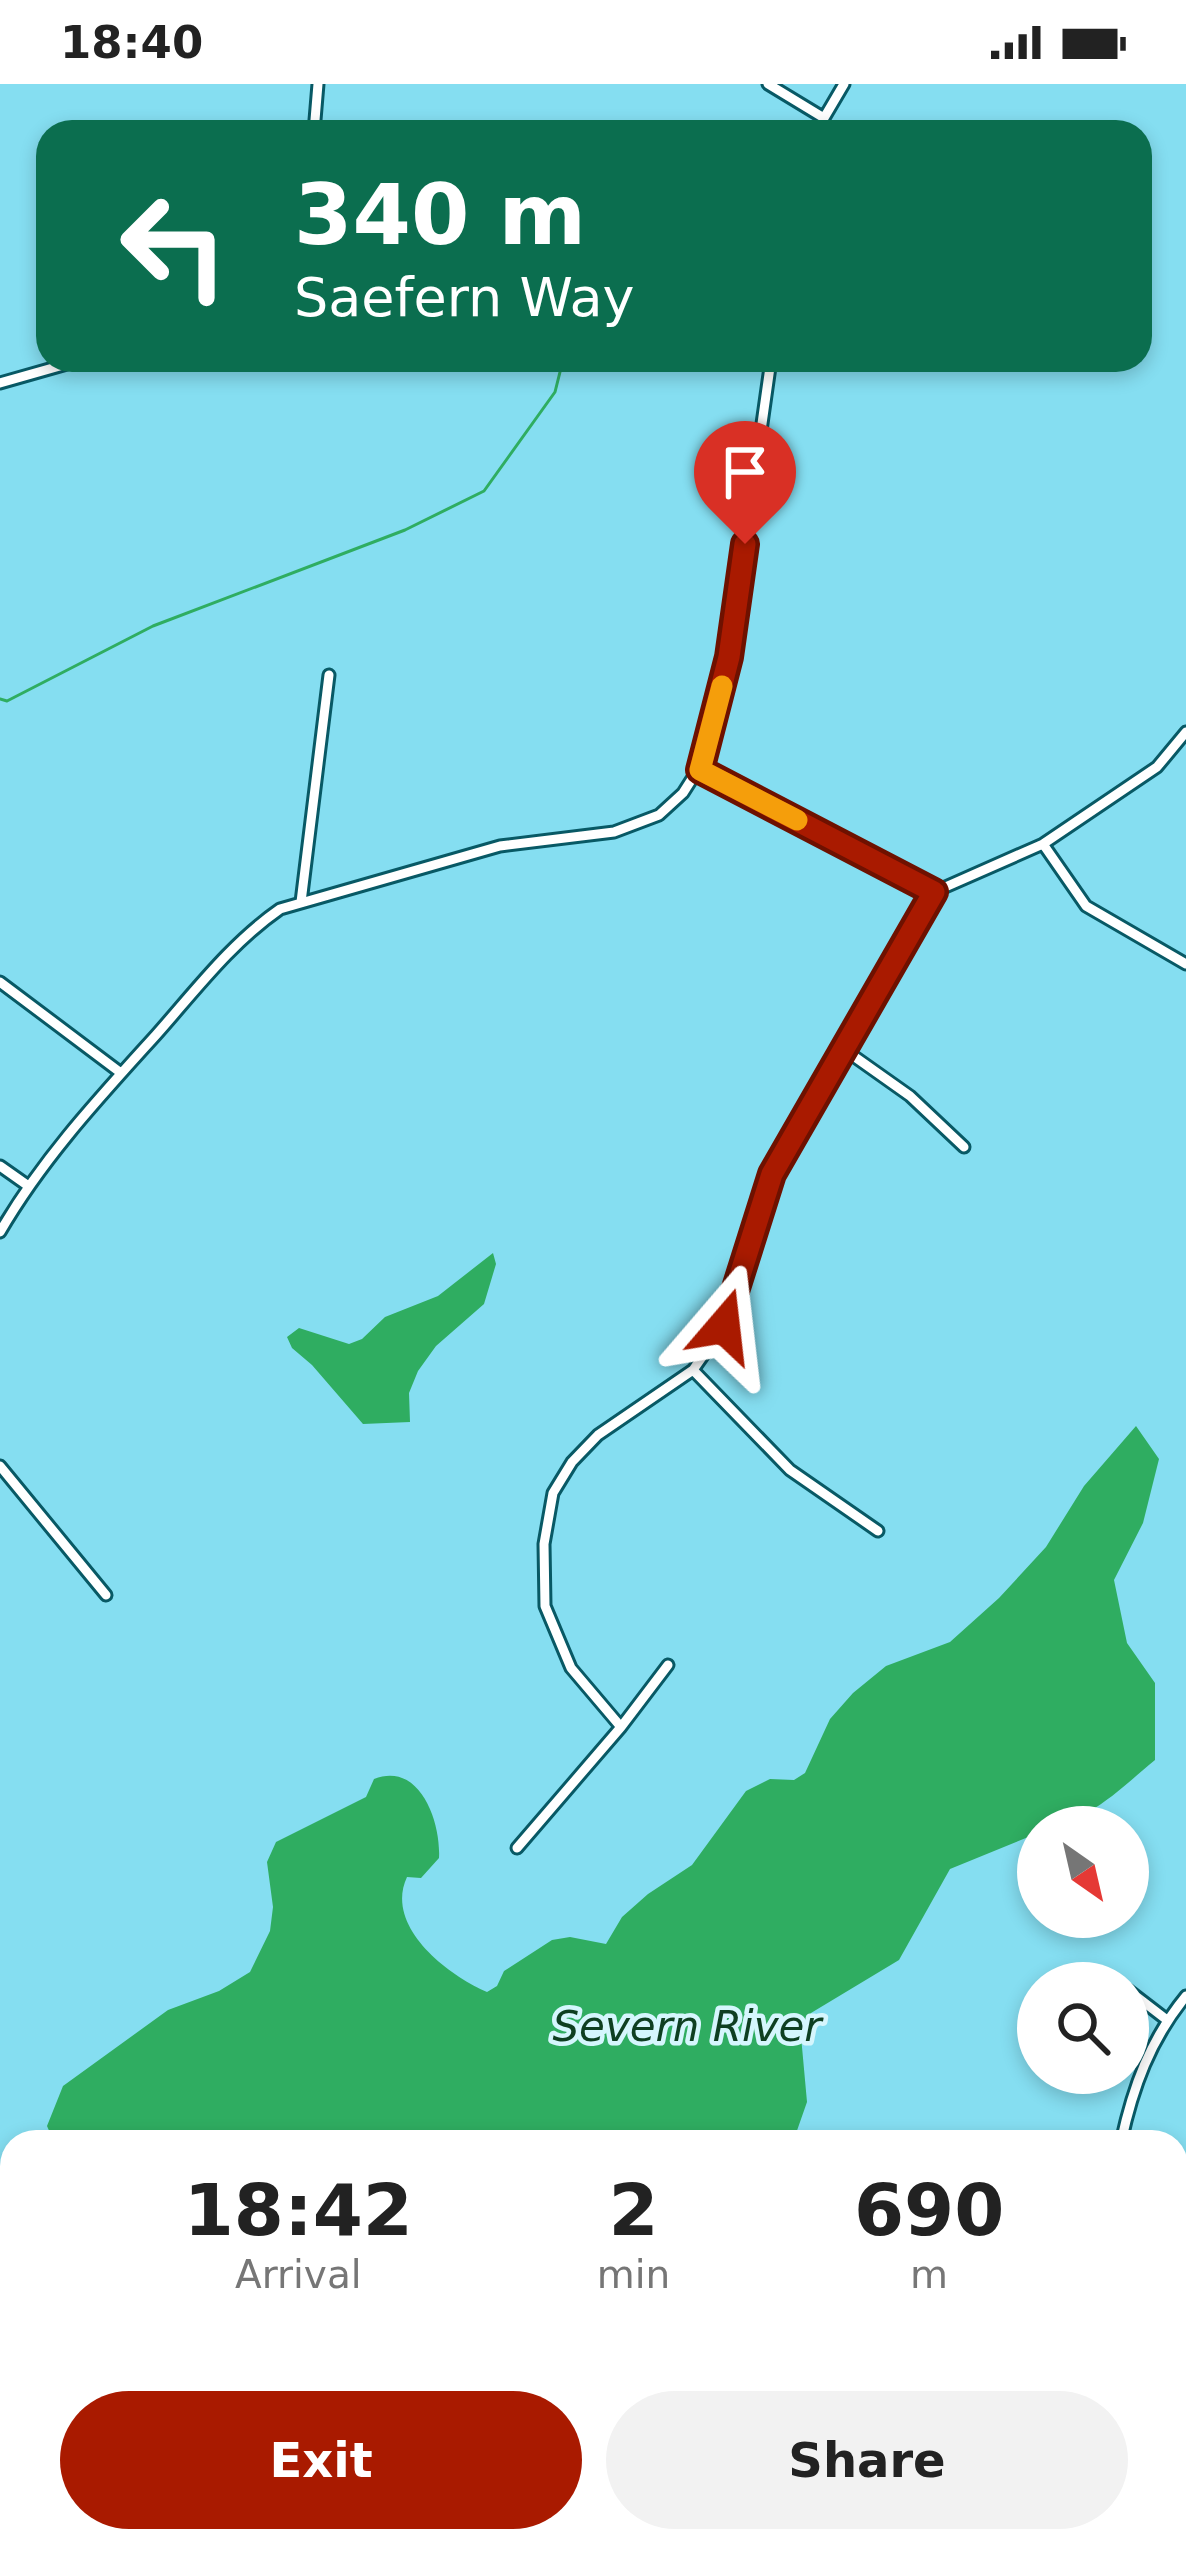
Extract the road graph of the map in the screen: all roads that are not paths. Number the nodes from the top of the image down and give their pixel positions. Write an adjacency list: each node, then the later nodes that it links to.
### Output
1 (318, 84): 5 (street)
2 (768, 84): 4 (street)
3 (844, 84): 4 (street)
4 (824, 118)
5 (315, 120)
6 (39, 372): 8 (street)
7 (769, 372): 11 (street)
8 (0, 383)
9 (329, 675): 14 (street)
10 (1186, 732): 12 (street)
11 (700, 770): 13 (street); 14 (street)
12 (1043, 844): 13 (street); 15 (street)
13 (934, 892): 17 (street)
14 (301, 902): 18 (street)
15 (1186, 964)
16 (0, 982): 18 (street)
17 (845, 1050): 19 (street); 23 (street)
18 (121, 1073): 21 (street)
19 (964, 1147)
20 (0, 1166): 21 (street)
21 (27, 1185): 22 (street)
22 (0, 1232)
23 (693, 1370): 25 (street); 28 (street)
24 (0, 1466): 26 (street)
25 (878, 1531)
26 (106, 1595)
27 (668, 1665): 28 (street)
28 (621, 1727): 29 (street)
29 (517, 1848)
30 (1186, 1996): 32 (street)
31 (1149, 2006): 32 (street)
32 (1167, 2020): 33 (street)
33 (1124, 2130)

